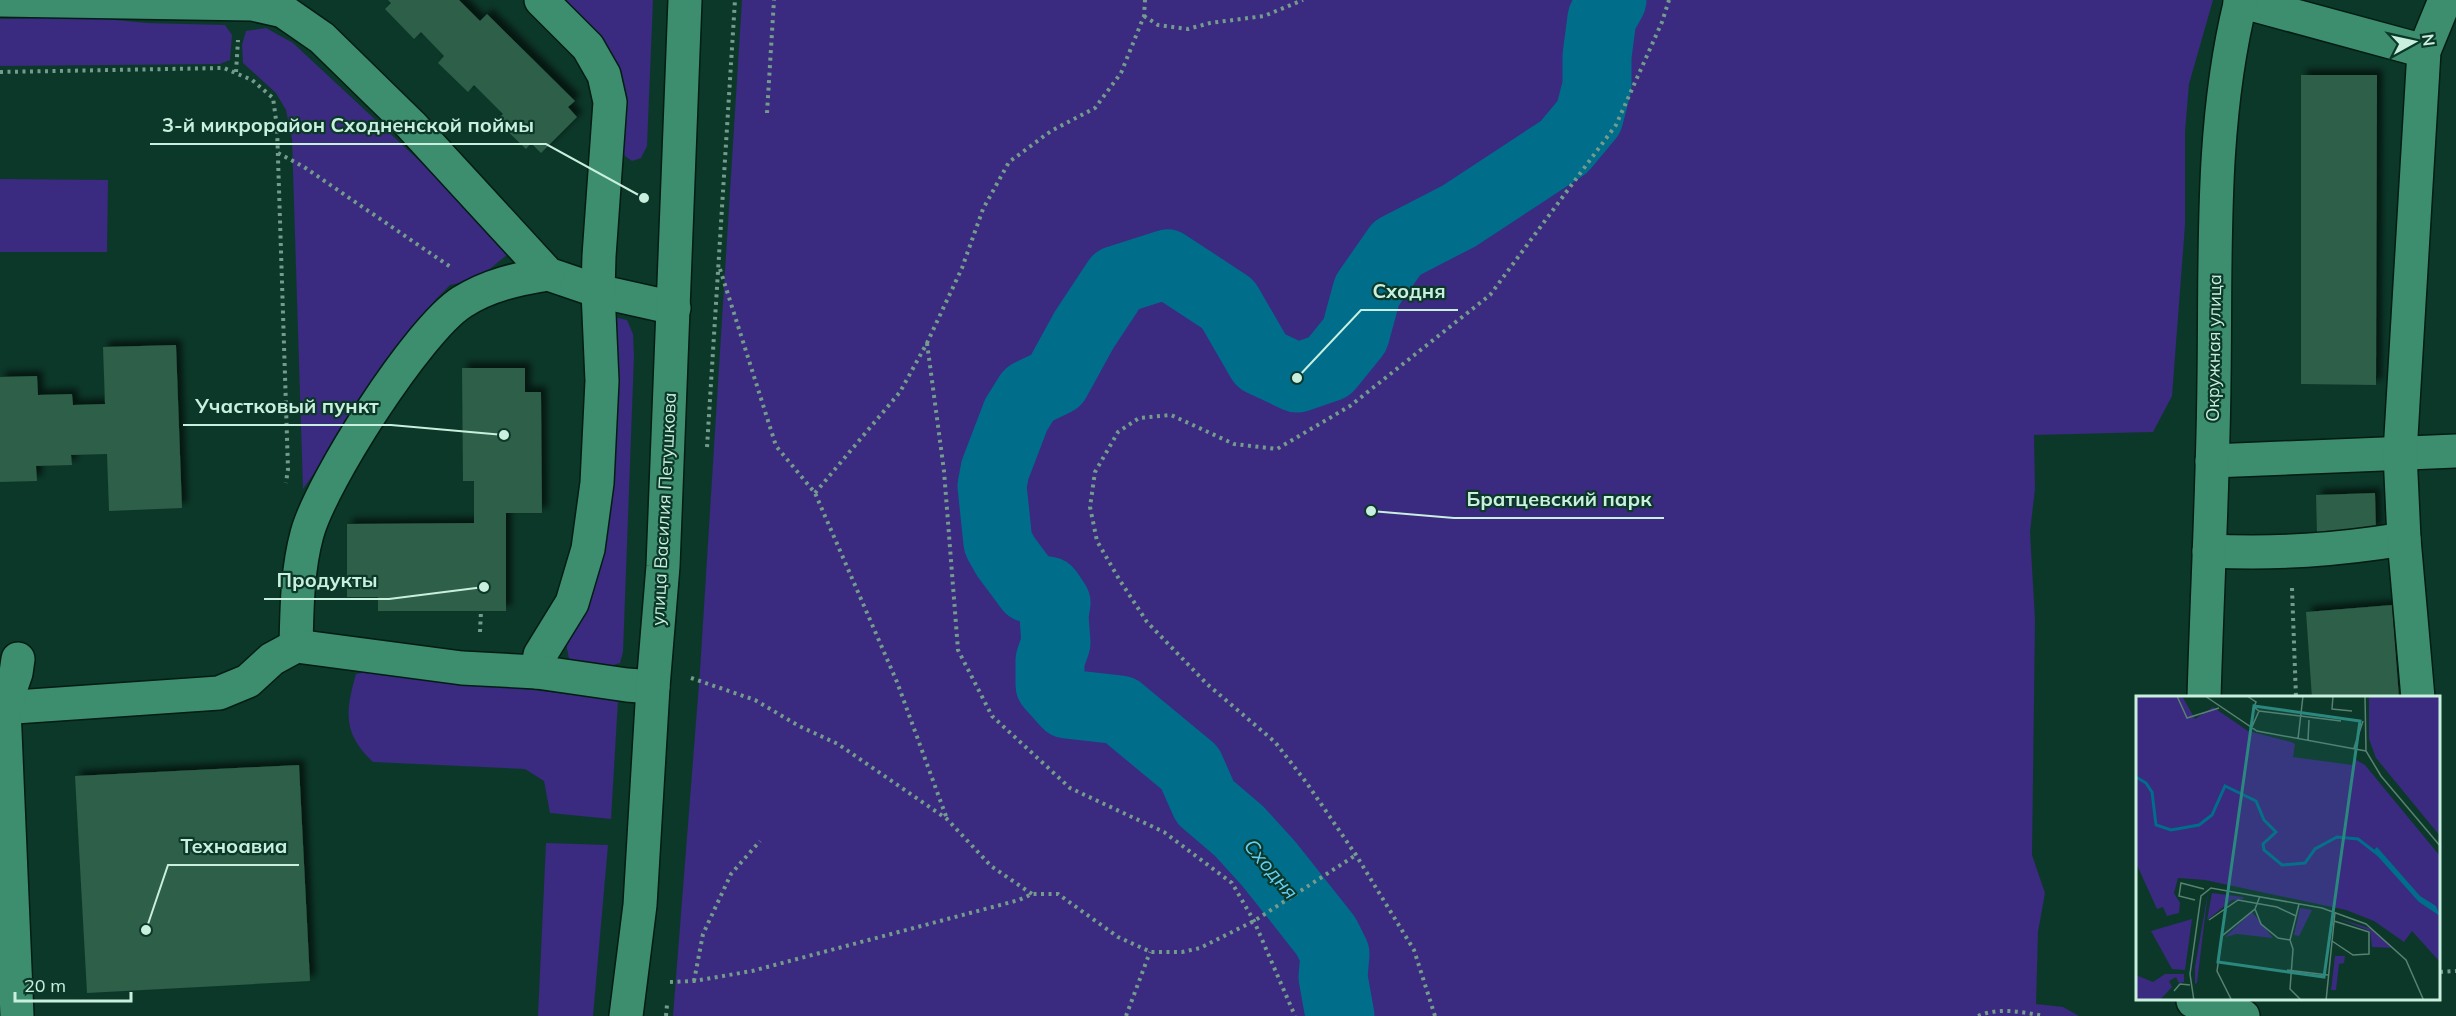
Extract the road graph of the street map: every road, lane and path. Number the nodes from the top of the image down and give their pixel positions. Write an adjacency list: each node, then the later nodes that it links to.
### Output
1 (0, 0): 16 (street)
2 (541, 0): 17 (street)
3 (685, 0): 19 (street, улица Василия Петушкова)
4 (774, 0): 13 (path)
5 (1145, 0): 10 (path)
6 (1303, 0): 10 (path)
7 (1668, 0): 40 (path)
8 (2240, 0): 11 (street); 23 (street, Окружная улица)
9 (2445, 0): 11 (street)
10 (1144, 16): 20 (path)
11 (2424, 51): 22 (street)
12 (0, 72): 14 (path)
13 (766, 112)
14 (277, 153): 18 (path); 24 (path)
15 (719, 266): 25 (path)
16 (548, 274): 17 (street); 18 (street)
17 (598, 291): 19 (street); 31 (street)
18 (479, 292): 29 (street)
19 (674, 308): 33 (street, улица Василия Петушкова)
20 (927, 343): 25 (path); 42 (path)
21 (2456, 451): 22 (street)
22 (2400, 453): 23 (street); 26 (street)
23 (2212, 461): 27 (street, Окружная улица)
24 (286, 487)
25 (815, 493): 38 (path)
26 (2404, 539): 28 (street); 36 (street)
27 (2209, 551): 28 (street); 34 (street, Окружная улица)
28 (2285, 553): 35 (path)
29 (296, 646): 31 (street); 37 (street)
30 (18, 659): 37 (street)
31 (537, 672): 33 (street)
32 (692, 678): 38 (path)
33 (653, 687): 50 (street, улица Василия Петушкова)
34 (2204, 696)
35 (2296, 696)
36 (2418, 696)
37 (2, 708): 49 (street)
38 (947, 819): 41 (path)
39 (760, 841): 46 (path)
40 (1356, 855): 42 (path); 53 (path)
41 (1032, 894): 43 (path); 46 (path)
42 (1254, 921): 43 (path); 52 (path)
43 (1150, 952): 51 (path)
44 (2456, 971): 45 (path)
45 (2441, 972)
46 (694, 981): 47 (path)
47 (670, 982)
48 (2193, 1006): 56 (street)
49 (17, 1016)
50 (626, 1016)
51 (1126, 1016)
52 (1295, 1016)
53 (1435, 1016)
54 (1978, 1016): 55 (path)
55 (2044, 1016)
56 (2243, 1016)

